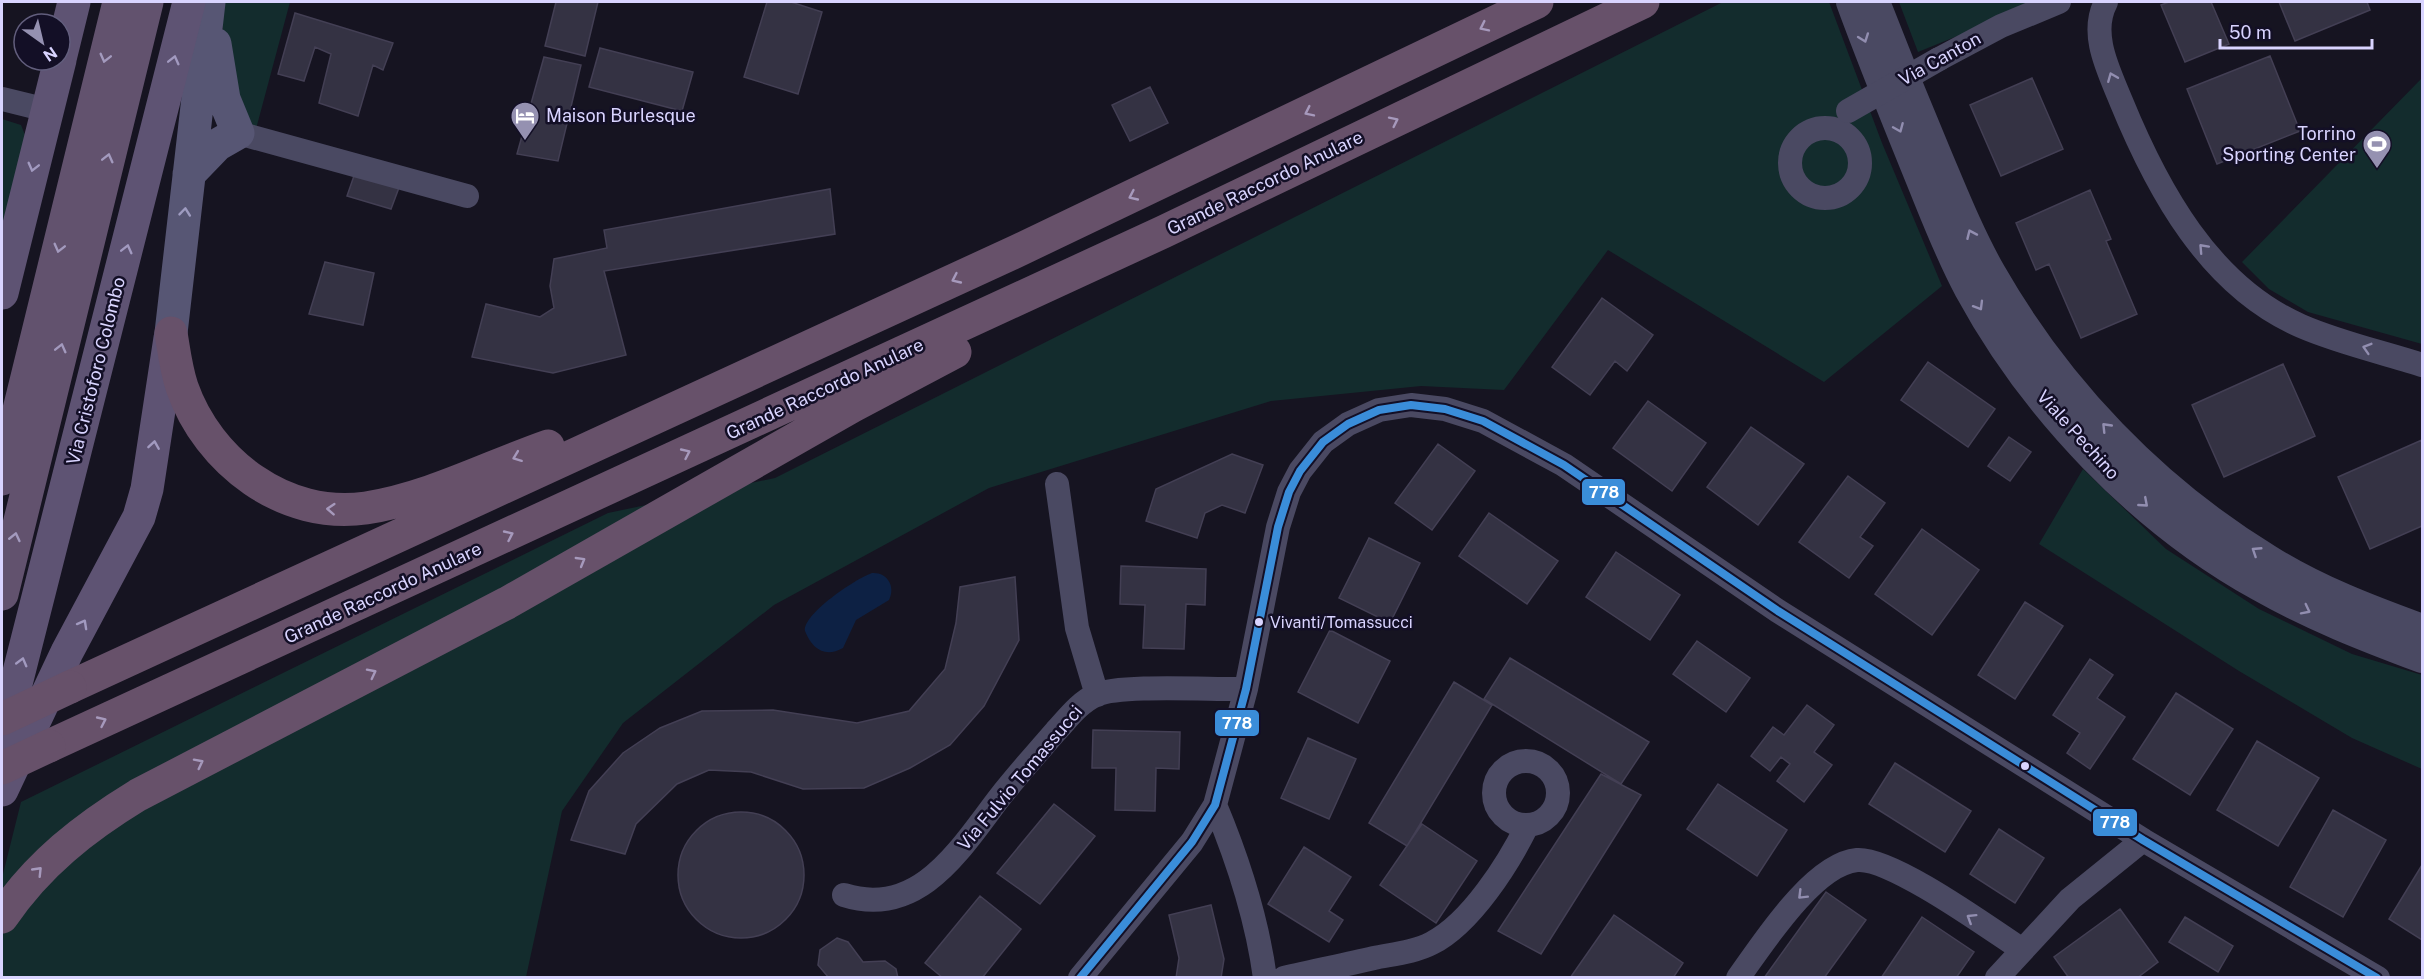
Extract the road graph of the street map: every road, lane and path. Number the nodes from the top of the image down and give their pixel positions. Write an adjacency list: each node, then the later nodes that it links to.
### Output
1 (119, 2): 24 (highway, one-way to 24)
2 (147, 2): 26 (highway, one-way to 2)
3 (189, 2): 32 (main road, Via Cristoforo Colombo, one-way to 3)
4 (209, 2): 16 (main road); 17 (main road)
5 (1537, 2): 23 (highway, one-way to 23)
6 (1643, 2): 19 (highway, Grande Raccordo Anulare, one-way to 6)
7 (1851, 2): 11 (street, one-way to 11)
8 (1875, 2): 11 (street)
9 (2059, 2): 15 (street, Via Canton, bridge)
10 (2106, 2): 22 (street, one-way to 10)
11 (1888, 68): 27 (street, Viale Pechino, one-way to 11); 28 (street, Viale Pechino, one-way to 28)
12 (57, 72): 14 (main road)
13 (2, 99): 14 (street)
14 (47, 110): 20 (main road, one-way to 20)
15 (1828, 128)
16 (238, 132): 17 (main road); 18 (street)
17 (189, 174): 21 (main road, one-way to 17)
18 (467, 196)
19 (1163, 232): 33 (highway, Grande Raccordo Anulare, one-way to 19, bridge); 39 (highway, one-way to 19)
20 (2, 293)
21 (171, 333): 23 (highway, one-way to 21); 34 (main road, one-way to 21)
22 (2422, 365)
23 (673, 409): 31 (highway, bridge)
24 (2, 479)
25 (1057, 484): 30 (street)
26 (2, 594)
27 (2422, 629)
28 (2422, 658)
29 (1246, 689): 30 (street, Via Fulvio Tomassucci); 35 (street); 37 (street)
30 (1096, 694): 38 (street, Via Fulvio Tomassucci)
31 (2, 719)
32 (2, 739)
33 (2, 768)
34 (2, 790)
35 (1215, 805): 41 (street); 42 (street)
36 (1527, 826): 43 (street)
37 (2143, 840): 40 (street); 46 (street)
38 (844, 895)
39 (2, 917)
40 (2021, 949): 44 (street, one-way to 44); 45 (street)
41 (1080, 978)
42 (1265, 978)
43 (1284, 978)
44 (1738, 978)
45 (1997, 978)
46 (2378, 978)

